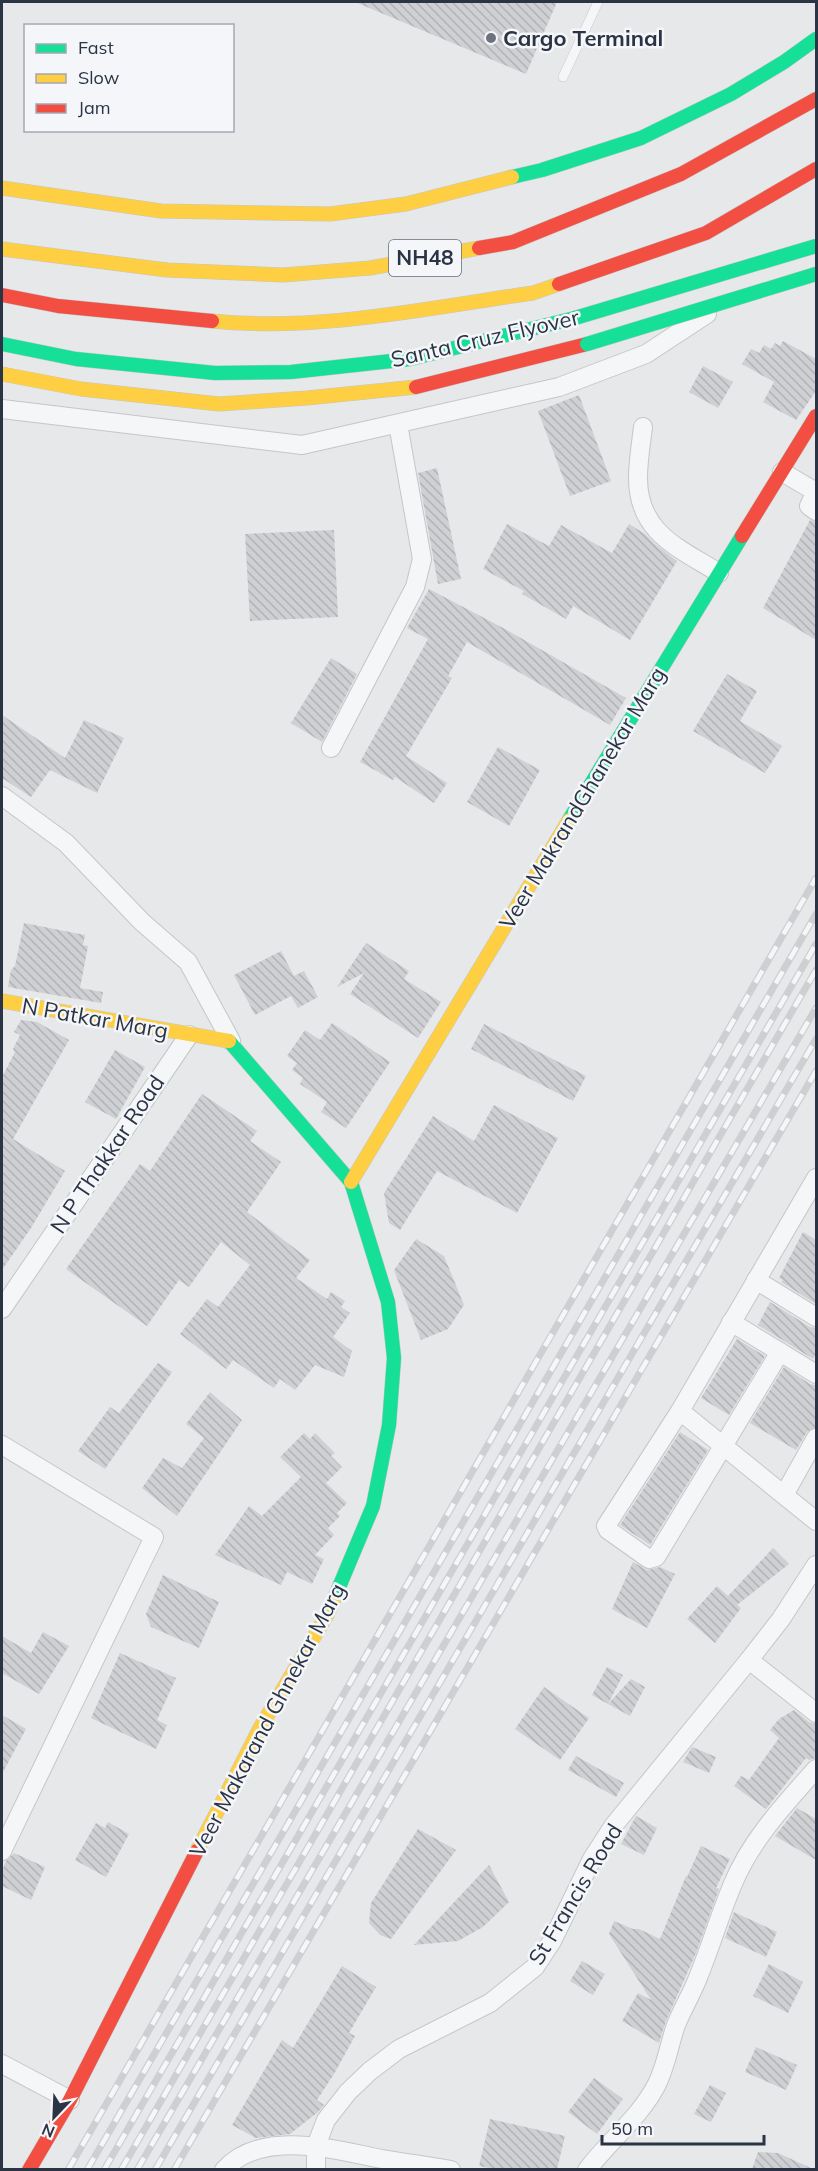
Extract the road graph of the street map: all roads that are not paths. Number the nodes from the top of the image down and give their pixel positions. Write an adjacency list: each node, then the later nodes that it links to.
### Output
1 (598, 2): 3 (lane)
2 (816, 39): 6 (main road)
3 (563, 77)
4 (816, 99): 8 (main road, NH48)
5 (816, 169): 10 (main road, NH48)
6 (2, 188)
7 (816, 245): 11 (main road, Santa Cruz Flyover, bridge); 15 (street)
8 (2, 249)
9 (816, 274): 12 (main road, Santa Cruz Flyover, bridge)
10 (2, 295)
11 (2, 344)
12 (2, 374)
13 (2, 409): 15 (street)
14 (816, 416): 17 (main road, Veer MakrandGhanekar Marg)
15 (398, 424): 21 (street)
16 (643, 427): 20 (street)
17 (782, 472): 18 (street); 20 (main road, Veer MakrandGhanekar Marg)
18 (816, 492): 19 (street)
19 (816, 511)
20 (719, 573): 27 (main road, Veer MakrandGhanekar Marg)
21 (331, 748)
22 (2, 796): 25 (street)
23 (2, 1001): 24 (main road, N Patkar Marg)
24 (189, 1035): 25 (main road); 29 (street, N P Thakkar Road)
25 (231, 1041): 27 (main road)
26 (816, 1178): 28 (street)
27 (351, 1182): 46 (main road, Veer Makarand Ghnekar Marg)
28 (756, 1280): 30 (street); 31 (street)
29 (2, 1309)
30 (816, 1317)
31 (731, 1322): 32 (street); 34 (street)
32 (780, 1352): 33 (street); 37 (street)
33 (815, 1371)
34 (680, 1411): 37 (street); 37 (street)
35 (816, 1438): 38 (street)
36 (2, 1445): 44 (street)
37 (724, 1447): 38 (street)
38 (784, 1495): 39 (street)
39 (816, 1521)
40 (816, 1565): 41 (street, St Francis Road)
41 (750, 1660): 42 (street); 47 (street, St Francis Road)
42 (816, 1713)
43 (816, 1769): 52 (street)
44 (2, 1851)
45 (2, 2064): 46 (street)
46 (70, 2100): 49 (main road, Veer Makarand Ghnekar Marg)
47 (316, 2146): 48 (street); 50 (street); 51 (street)
48 (227, 2167)
49 (29, 2169)
50 (316, 2169)
51 (450, 2169)
52 (587, 2169)

